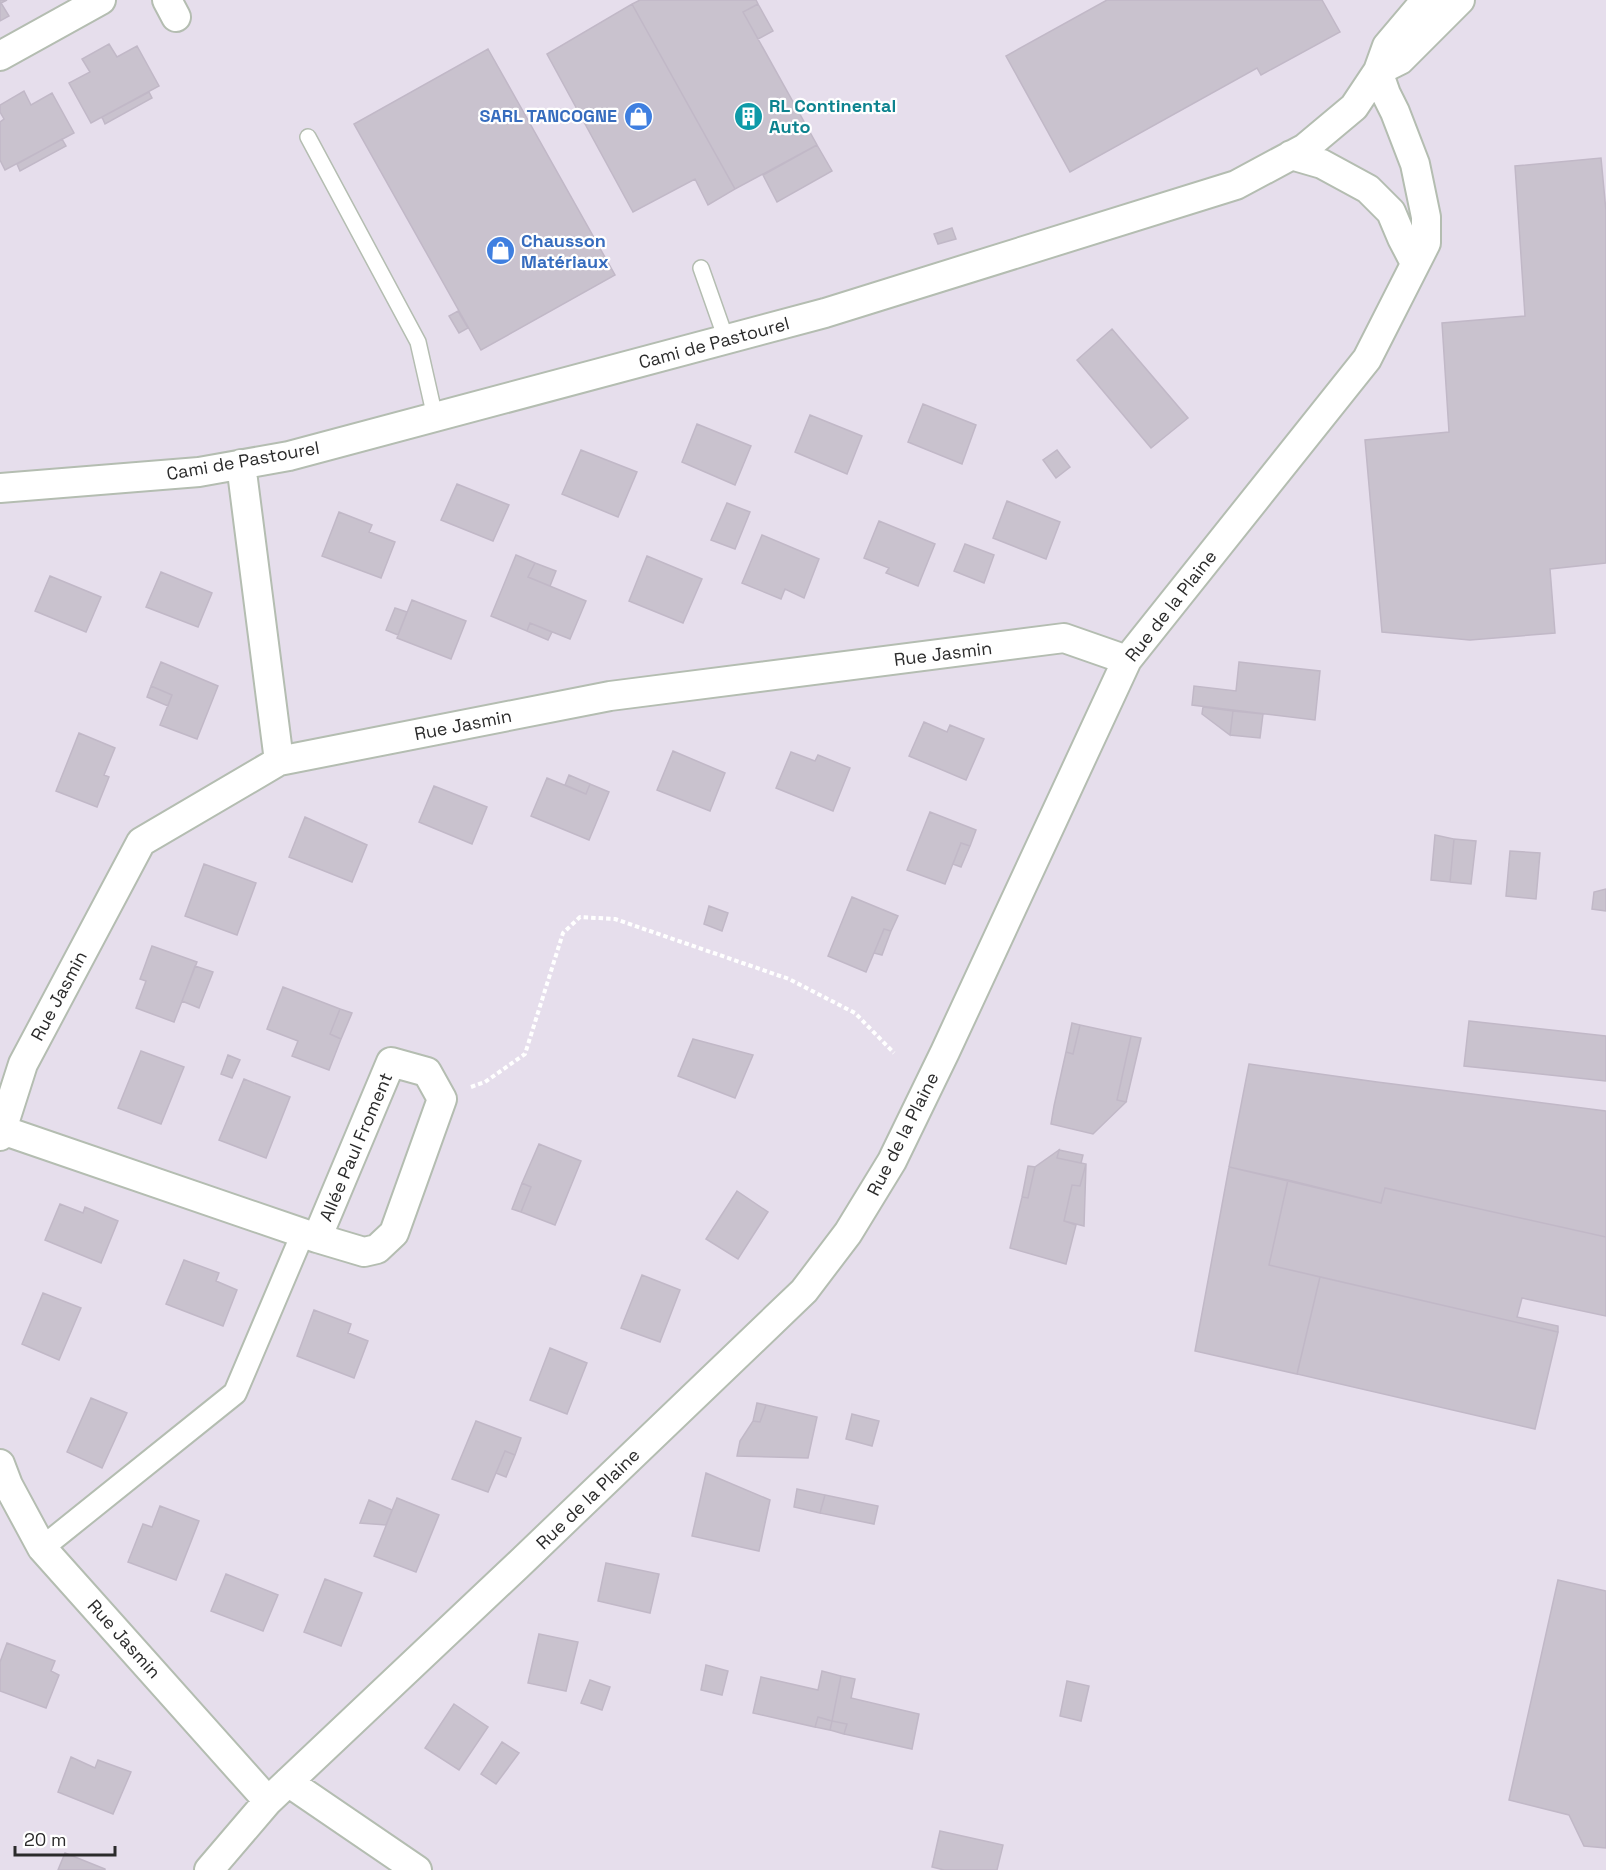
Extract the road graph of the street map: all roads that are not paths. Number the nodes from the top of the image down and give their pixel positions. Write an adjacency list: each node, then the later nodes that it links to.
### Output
1 (101, 0): 4 (street)
2 (1426, 0): 5 (street, Cami de Pastourel)
3 (1460, 0): 5 (street, Cami de Pastourel)
4 (0, 56)
5 (1378, 71): 7 (street, Cami de Pastourel); 8 (street, Rue de la Plaine)
6 (308, 137): 11 (lane)
7 (1291, 155): 8 (street); 10 (street, Cami de Pastourel)
8 (1415, 262): 14 (street, Rue de la Plaine)
9 (701, 268): 10 (lane)
10 (726, 339): 11 (street, Cami de Pastourel)
11 (435, 417): 12 (street, Cami de Pastourel)
12 (241, 465): 13 (street, Cami de Pastourel); 15 (street)
13 (0, 488)
14 (1127, 660): 15 (street, Rue Jasmin); 20 (street, Rue de la Plaine)
15 (279, 761): 16 (street, Rue Jasmin)
16 (1, 1133): 17 (street, Allée Paul Froment)
17 (310, 1236): 17 (street, Allée Paul Froment); 19 (street)
18 (3, 1480): 19 (street, Rue Jasmin)
19 (42, 1548): 20 (street, Rue Jasmin)
20 (278, 1791): 21 (street, Rue de la Plaine); 22 (street, Rue Jasmin)
21 (209, 1870)
22 (417, 1870)

